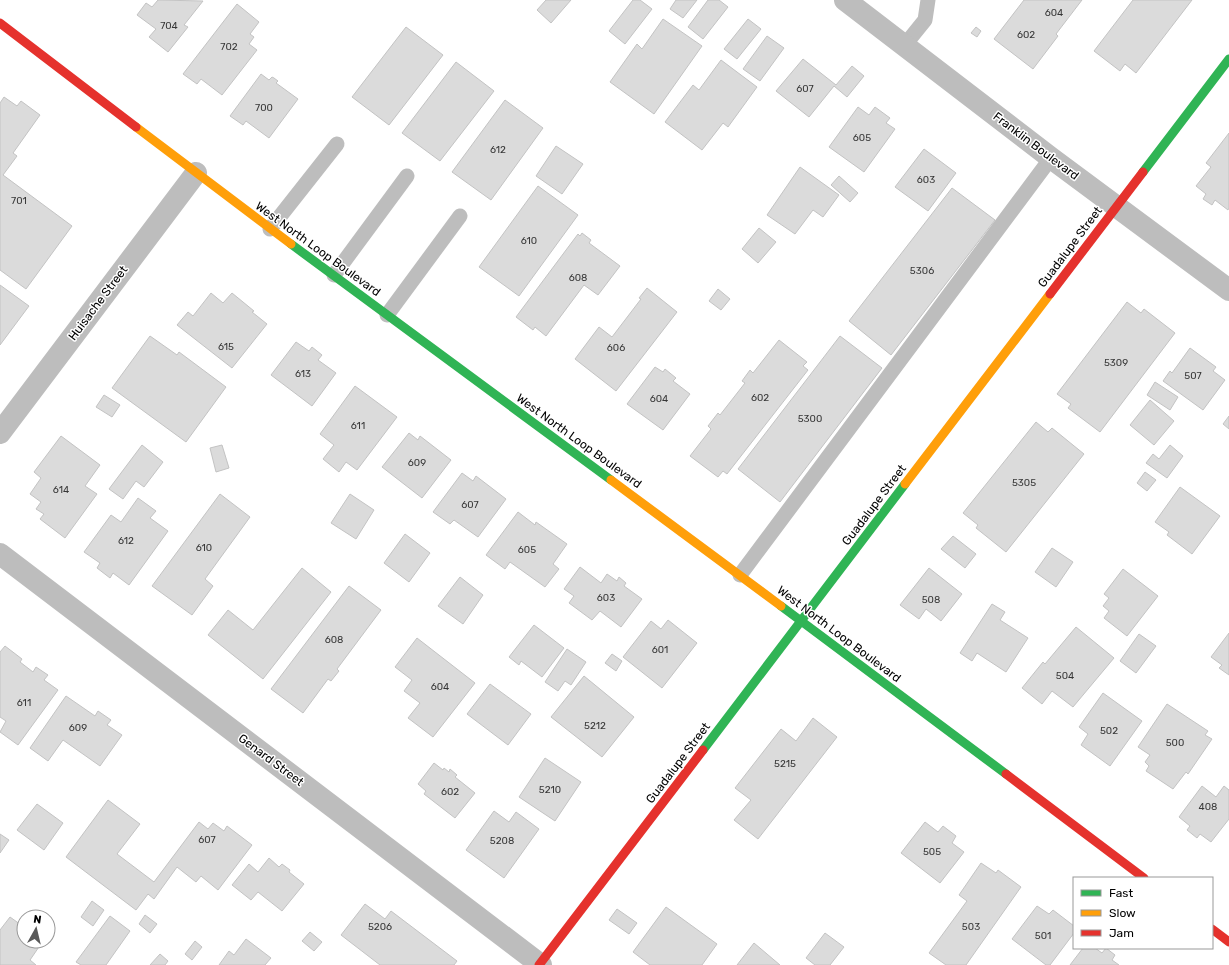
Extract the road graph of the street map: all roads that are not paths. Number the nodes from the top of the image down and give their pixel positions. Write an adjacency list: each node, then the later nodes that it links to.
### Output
1 (845, 0): 4 (street, Franklin Boulevard)
2 (928, 0): 4 (lane)
3 (0, 23): 8 (street, West North Loop Boulevard)
4 (904, 46): 7 (street, Franklin Boulevard)
5 (1229, 59): 10 (street, Guadalupe Street)
6 (337, 144): 12 (lane)
7 (1051, 158): 10 (street, Franklin Boulevard); 18 (lane)
8 (196, 173): 12 (street, West North Loop Boulevard); 16 (street, Huisache Street)
9 (407, 176): 13 (lane)
10 (1117, 206): 14 (street, Franklin Boulevard); 19 (street, Guadalupe Street)
11 (460, 216): 15 (lane)
12 (270, 229): 13 (street, West North Loop Boulevard)
13 (334, 275): 15 (street, West North Loop Boulevard)
14 (1229, 290)
15 (387, 315): 18 (street, West North Loop Boulevard)
16 (0, 433)
17 (0, 554): 23 (street, Genard Street)
18 (740, 575): 19 (street, West North Loop Boulevard)
19 (801, 621): 20 (street, West North Loop Boulevard); 23 (street, Guadalupe Street)
20 (1143, 877)
21 (1213, 930): 22 (street)
22 (1229, 942)
23 (540, 965)

